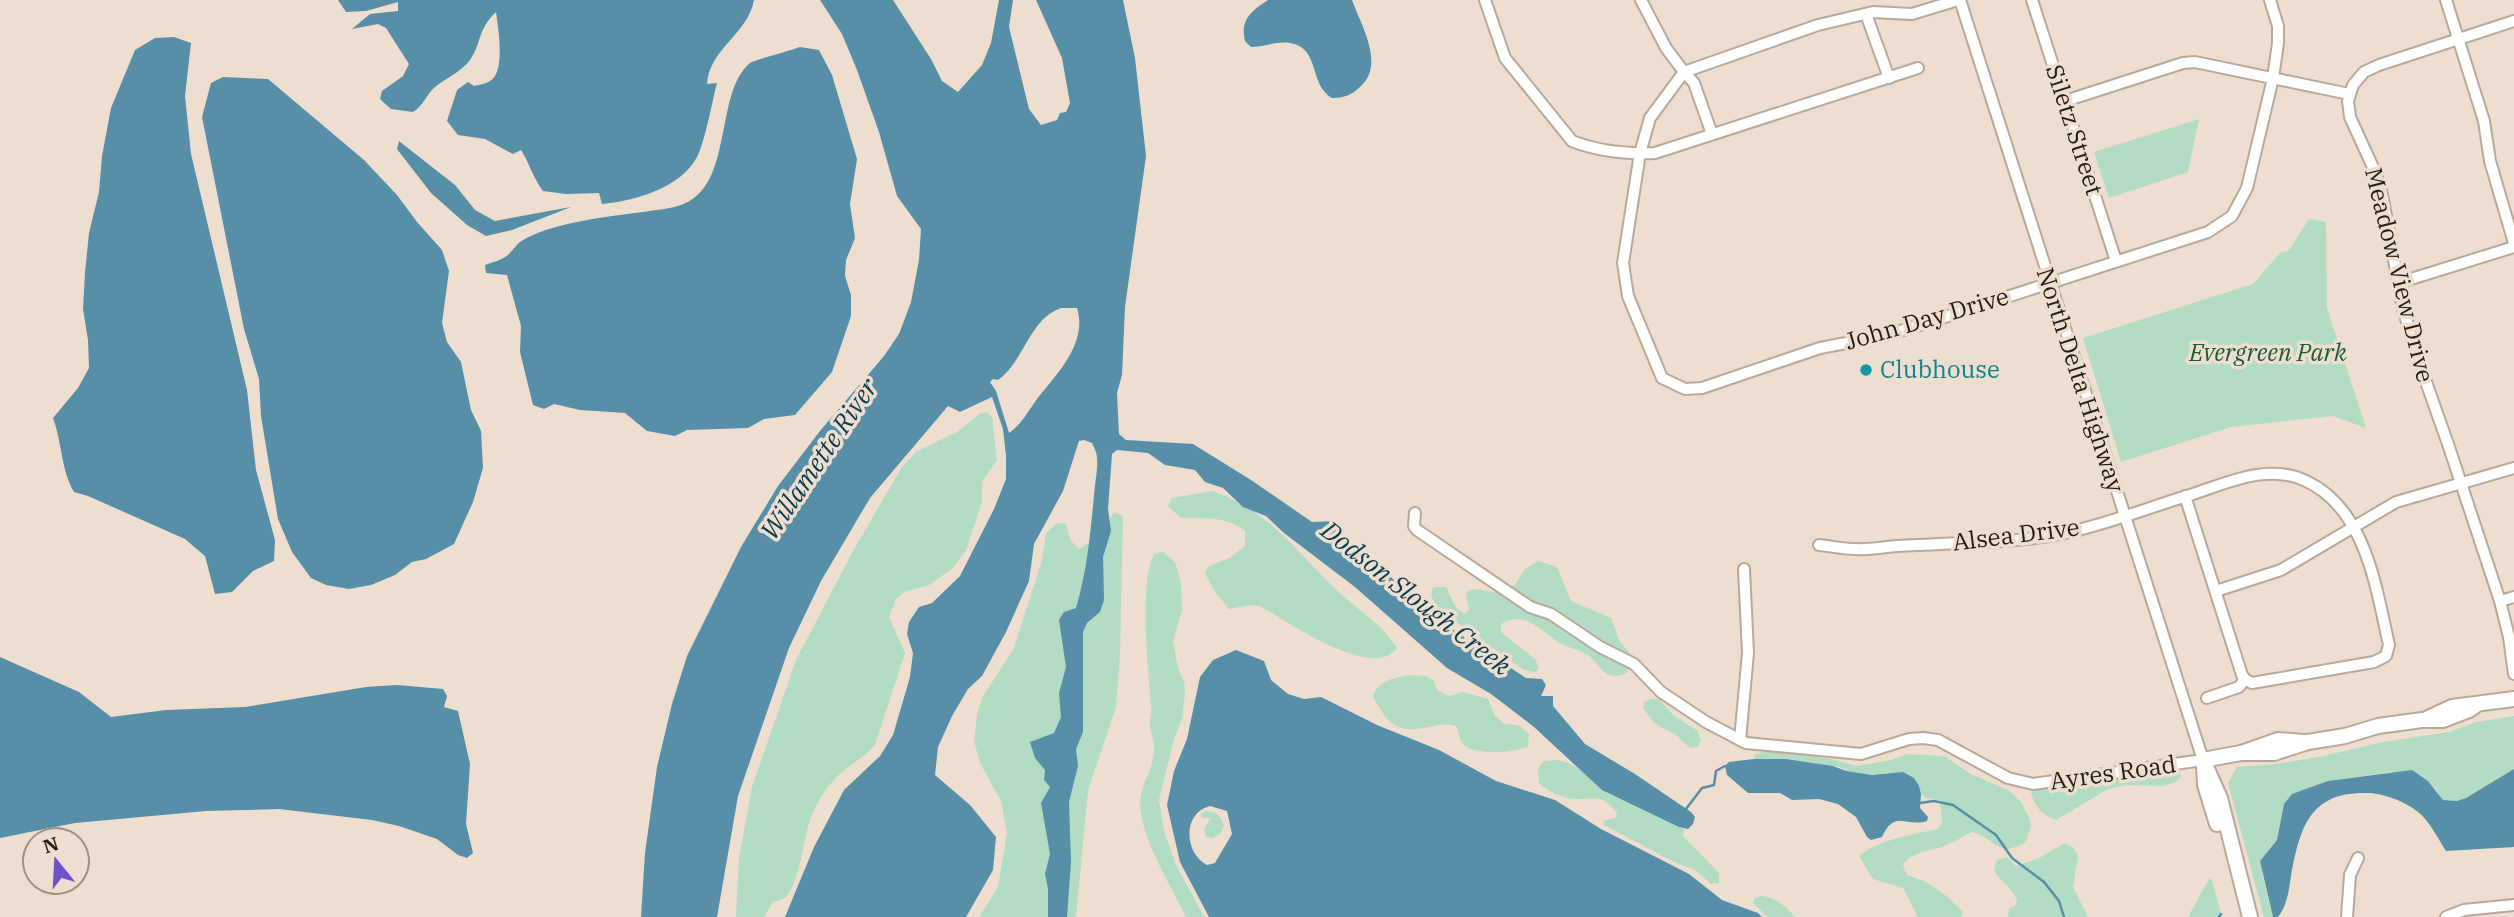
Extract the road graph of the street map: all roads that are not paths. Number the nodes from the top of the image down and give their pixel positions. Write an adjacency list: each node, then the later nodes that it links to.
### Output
1 (1485, 0): 18 (street)
2 (1641, 0): 12 (street)
3 (1869, 0): 8 (street)
4 (1959, 0): 8 (street); 22 (street, North Delta Highway)
5 (2032, 0): 16 (street, Siletz Street)
6 (2270, 0): 14 (street, John Day Drive)
7 (2446, 0): 10 (street)
8 (1870, 13): 12 (street); 13 (street)
9 (2514, 21): 10 (street)
10 (2459, 39): 15 (street); 19 (street)
11 (1918, 68): 13 (street)
12 (1684, 72): 17 (street); 18 (street)
13 (1889, 78): 17 (street)
14 (2273, 78): 15 (street); 16 (street); 20 (street, John Day Drive)
15 (2350, 94): 21 (street, Meadow View Drive)
16 (2065, 101): 20 (street, Siletz Street)
17 (1712, 134): 18 (street)
18 (1640, 153): 22 (street, John Day Drive)
19 (2514, 245): 21 (street)
20 (2116, 261): 22 (street, John Day Drive)
21 (2398, 283): 24 (street, Meadow View Drive)
22 (2049, 284): 27 (street, North Delta Highway)
23 (2514, 468): 24 (street)
24 (2462, 483): 28 (street); 33 (street, Meadow View Drive)
25 (2185, 496): 27 (street, Alsea Drive); 28 (street, Alsea Drive); 31 (street)
26 (1415, 513): 38 (street, Ayres Road)
27 (2124, 515): 29 (street, Alsea Drive); 39 (street, North Delta Highway)
28 (2352, 527): 31 (street); 35 (street, Alsea Drive)
29 (1819, 545)
30 (1744, 569): 38 (street)
31 (2216, 591): 35 (street)
32 (2514, 597): 33 (street)
33 (2500, 601): 34 (street, Meadow View Drive)
34 (2514, 674)
35 (2245, 679): 36 (street)
36 (2207, 698)
37 (2514, 699): 39 (street, Ayres Road)
38 (1741, 740): 39 (street, Ayres Road)
39 (2203, 760): 42 (street, North Delta Highway)
40 (2358, 858): 43 (street)
41 (2514, 905): 44 (street)
42 (2250, 917)
43 (2347, 917)
44 (2446, 917)

